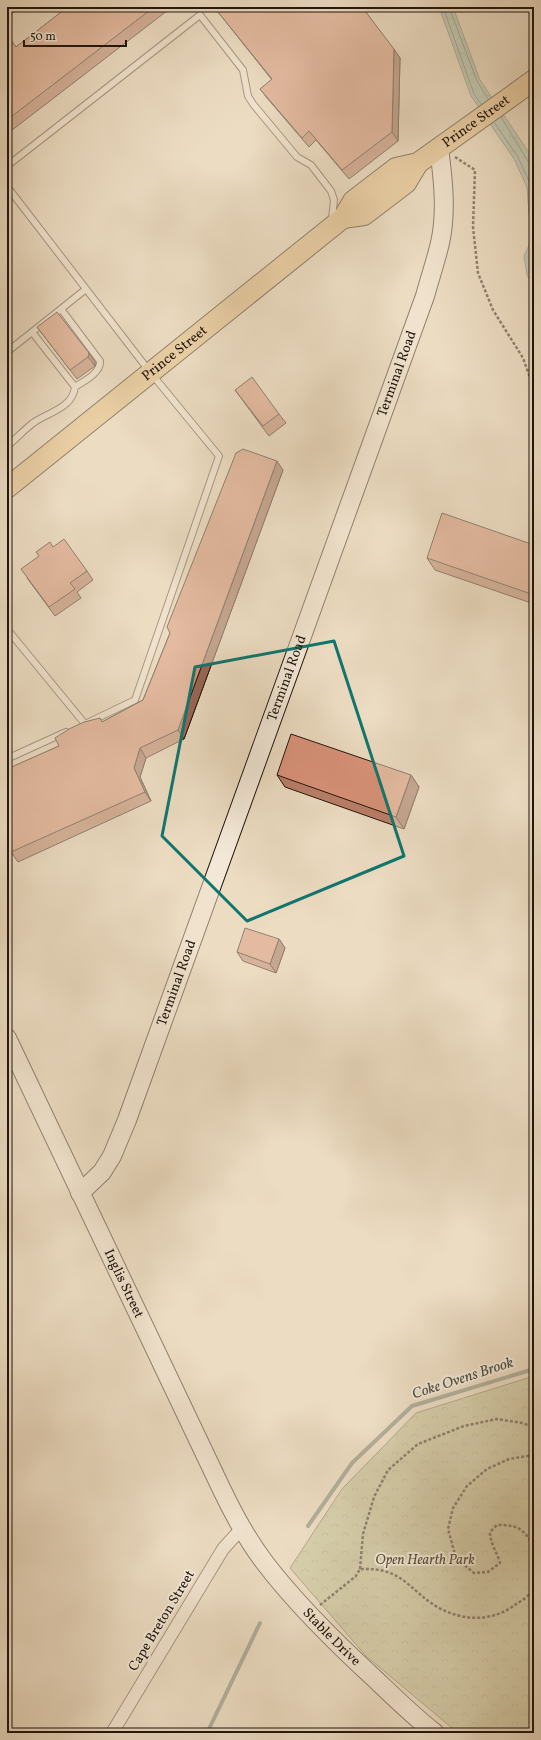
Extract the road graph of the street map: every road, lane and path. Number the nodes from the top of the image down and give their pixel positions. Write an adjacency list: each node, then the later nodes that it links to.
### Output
1 (16, 7): 3 (lane)
2 (198, 7): 4 (lane)
3 (7, 13)
4 (200, 15): 7 (lane); 9 (lane)
5 (534, 80): 6 (main road, Prince Street)
6 (439, 148): 9 (main road, Prince Street); 16 (path); 25 (street, Terminal Road)
7 (7, 166)
8 (8, 189): 10 (lane)
9 (336, 224): 14 (main road, Prince Street)
10 (86, 289): 11 (lane); 14 (lane)
11 (61, 309): 12 (lane); 15 (lane)
12 (32, 332): 13 (lane); 15 (lane)
13 (7, 352)
14 (150, 372): 18 (main road, Prince Street); 20 (lane)
15 (75, 387): 17 (lane)
16 (534, 390)
17 (7, 446)
18 (7, 488)
19 (7, 630): 20 (lane)
20 (85, 724): 21 (lane)
21 (78, 727)
22 (72, 730): 23 (lane)
23 (7, 753)
24 (7, 1038): 25 (street, Inglis Street)
25 (80, 1193): 28 (street, Inglis Street)
26 (534, 1427): 30 (path)
27 (534, 1455): 29 (path)
28 (242, 1528): 32 (street, Stable Drive); 33 (street, Cape Breton Street)
29 (534, 1546)
30 (360, 1569): 31 (path); 32 (path)
31 (534, 1587)
32 (309, 1614): 34 (street, Stable Drive)
33 (112, 1733)
34 (435, 1733)

